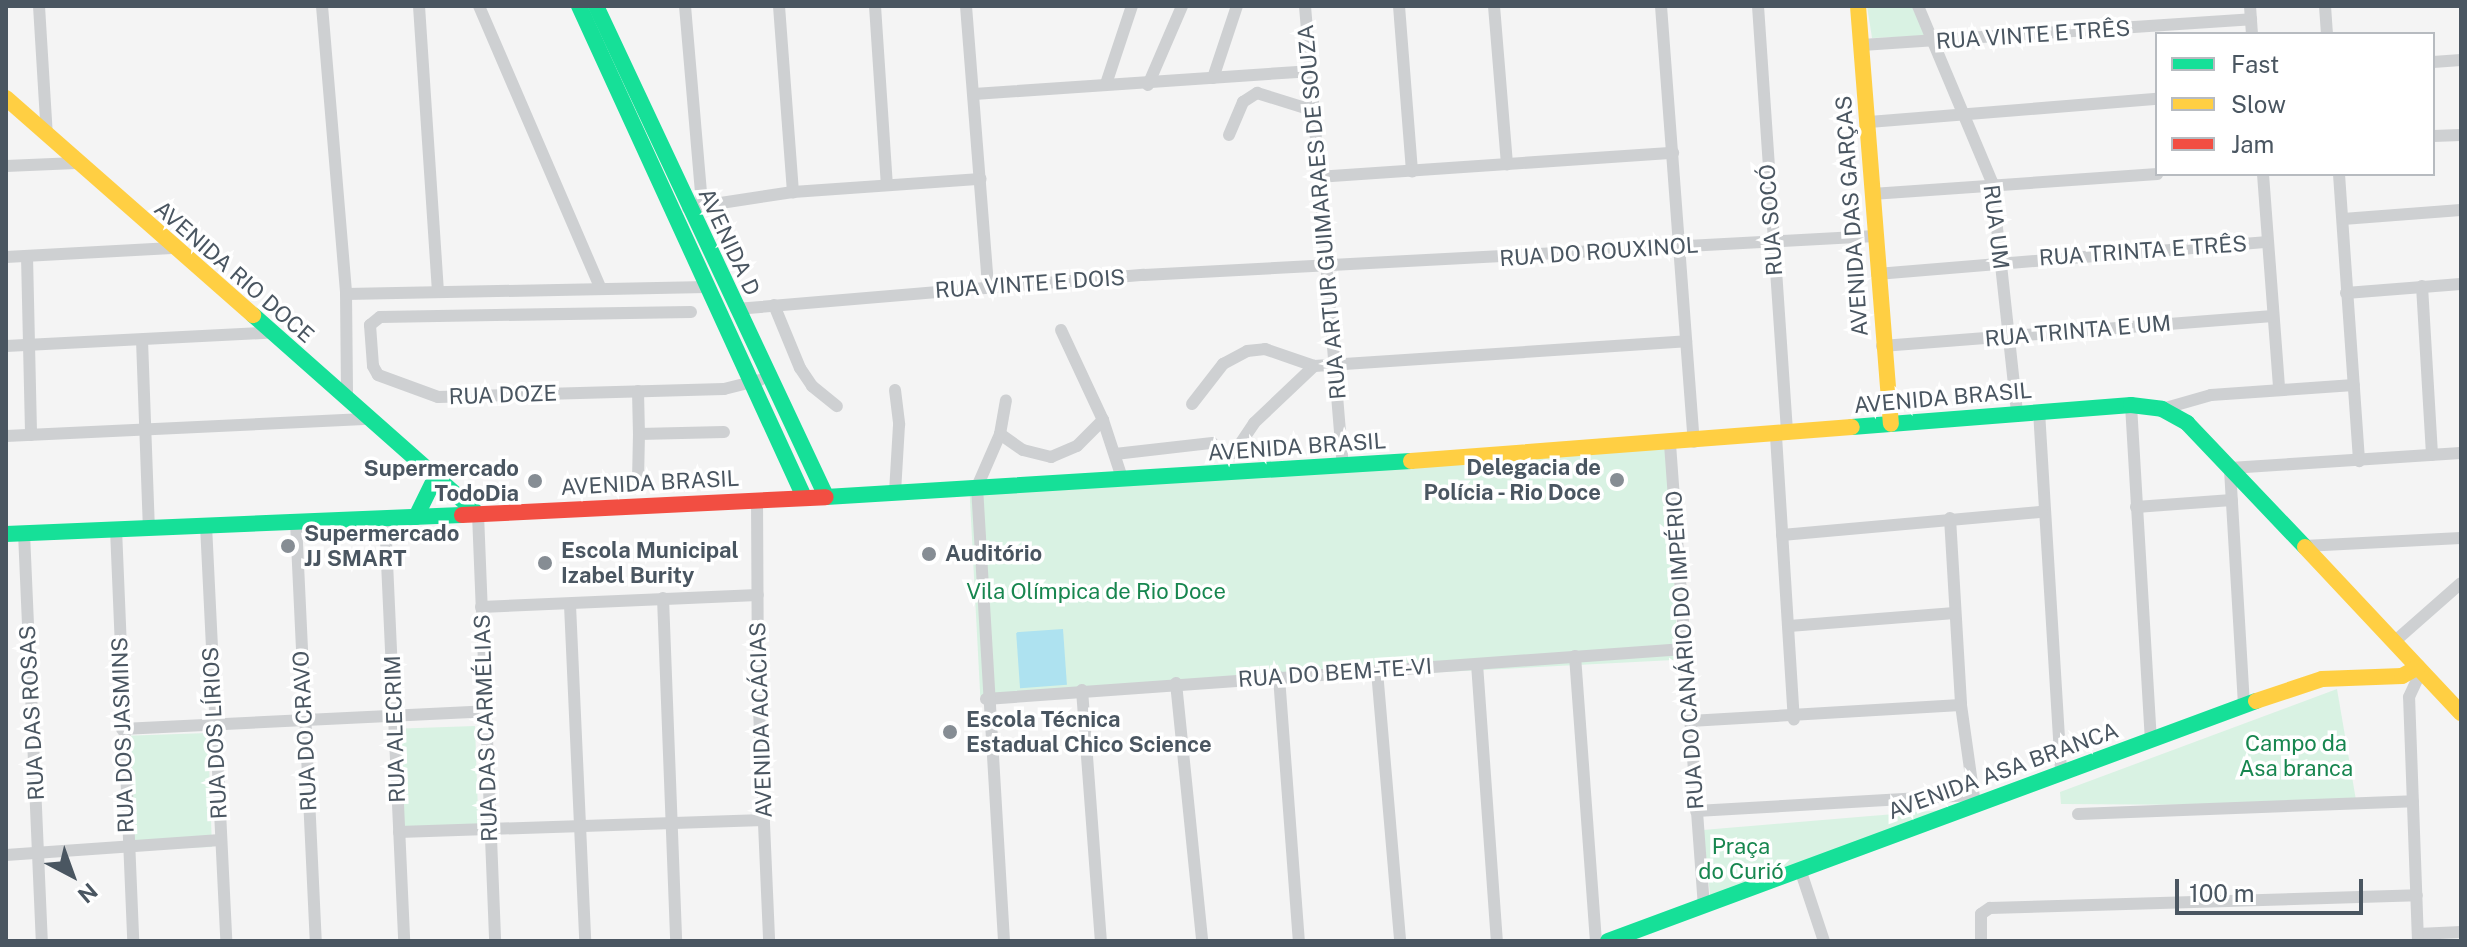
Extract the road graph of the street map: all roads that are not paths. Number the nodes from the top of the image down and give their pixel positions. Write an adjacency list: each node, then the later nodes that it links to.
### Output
1 (39, 6): 39 (street)
2 (322, 6): 77 (street)
3 (419, 6): 75 (street)
4 (479, 6): 74 (street)
5 (579, 6): 22 (main road, AVENIDA D)
6 (685, 6): 57 (street)
7 (779, 6): 55 (street)
8 (875, 6): 54 (street)
9 (966, 6): 33 (street)
10 (1132, 6): 31 (street)
11 (1182, 6): 32 (street)
12 (1237, 6): 30 (street)
13 (1305, 6): 29 (street, RUA ARTUR GUIMARAES DE SOUZA)
14 (1399, 6): 47 (street)
15 (1494, 6): 45 (street)
16 (1661, 6): 43 (street)
17 (1758, 6): 61 (street, RUA SOCÓ)
18 (1858, 6): 26 (main road, AVENIDA DAS GARÇAS)
19 (1918, 6): 25 (street, RUA UM)
20 (2325, 6): 24 (street)
21 (2251, 12): 23 (street); 25 (street, RUA VINTE E TRÊS)
22 (596, 17): 57 (main road, AVENIDA D); 72 (main road, AVENIDA D)
23 (2252, 32)
24 (2327, 32)
25 (1933, 42): 26 (street, RUA VINTE E TRÊS); 37 (street, RUA UM)
26 (1862, 45): 38 (main road, AVENIDA DAS GARÇAS)
27 (2461, 60): 28 (street)
28 (2435, 62)
29 (1309, 71): 30 (street); 36 (street, RUA ARTUR GUIMARAES DE SOUZA)
30 (1213, 78): 32 (street)
31 (1106, 84): 32 (street); 33 (street)
32 (1148, 85)
33 (974, 94): 52 (street)
34 (6, 98): 39 (main road, AVENIDA RIO DOCE)
35 (2155, 99): 37 (street)
36 (1312, 110): 40 (street); 51 (street, RUA ARTUR GUIMARAES DE SOUZA)
37 (1965, 111): 38 (street); 53 (street, RUA UM)
38 (1869, 122): 56 (main road, AVENIDA DAS GARÇAS)
39 (47, 135): 44 (main road, AVENIDA RIO DOCE)
40 (1229, 135)
41 (2461, 135): 42 (street)
42 (2435, 136)
43 (1673, 153): 45 (street); 63 (street)
44 (76, 163): 46 (street); 64 (main road, AVENIDA RIO DOCE)
45 (1507, 164): 47 (street)
46 (6, 166)
47 (1412, 171): 51 (street)
48 (2155, 174): 53 (street)
49 (2263, 176): 62 (street)
50 (2339, 176): 59 (street)
51 (1317, 177): 68 (street, RUA ARTUR GUIMARAES DE SOUZA)
52 (981, 179): 54 (street); 73 (street)
53 (1992, 182): 56 (street); 67 (street, RUA UM)
54 (887, 185): 55 (street)
55 (793, 192): 57 (street)
56 (1872, 194): 60 (main road, AVENIDA DAS GARÇAS)
57 (695, 205): 79 (main road, AVENIDA D)
58 (2461, 210): 59 (street)
59 (2343, 219): 76 (street)
60 (1875, 236): 61 (street, RUA DO ROUXINOL); 69 (main road, AVENIDA DAS GARÇAS)
61 (1773, 241): 63 (street, RUA DO ROUXINOL); 114 (street, RUA SOCÓ)
62 (2265, 242): 67 (street, RUA TRINTA E TRÊS); 81 (street)
63 (1682, 246): 68 (street, RUA DO ROUXINOL); 86 (street)
64 (172, 248): 65 (street); 83 (main road, AVENIDA RIO DOCE)
65 (27, 256): 66 (street); 87 (street)
66 (6, 257)
67 (2000, 262): 69 (street, RUA TRINTA E TRÊS); 84 (street, RUA UM)
68 (1324, 269): 73 (street, RUA VINTE E DOIS); 91 (street, RUA ARTUR GUIMARAES DE SOUZA)
69 (1877, 274): 89 (main road, AVENIDA DAS GARÇAS)
70 (2461, 284): 71 (street)
71 (2422, 286): 76 (street); 122 (street)
72 (707, 287): 74 (street); 93 (main road, AVENIDA D)
73 (988, 287): 78 (street, RUA VINTE E DOIS)
74 (601, 289): 75 (street)
75 (438, 291): 77 (street)
76 (2346, 293): 94 (street)
77 (346, 294): 98 (street)
78 (774, 305): 79 (street, RUA VINTE E DOIS); 102 (street)
79 (736, 309): 92 (main road, AVENIDA D)
80 (691, 312): 97 (street, RUA DOZE)
81 (2273, 316): 84 (street, RUA TRINTA E UM); 95 (street)
82 (1061, 330): 107 (street)
83 (267, 333): 85 (street); 98 (main road, AVENIDA RIO DOCE)
84 (2009, 337): 89 (street, RUA TRINTA E UM); 105 (street, RUA UM)
85 (142, 340): 87 (street); 109 (street)
86 (1686, 341): 91 (street); 116 (street)
87 (30, 345): 88 (street); 113 (street)
88 (6, 346)
89 (1882, 346): 108 (main road, AVENIDA DAS GARÇAS)
90 (1314, 366): 91 (street); 100 (street); 119 (street)
91 (1336, 366): 124 (street, RUA ARTUR GUIMARAES DE SOUZA)
92 (768, 378): 93 (street, RUA DOZE); 131 (main road, AVENIDA D)
93 (750, 383): 97 (street, RUA DOZE); 132 (main road, AVENIDA D)
94 (2354, 385): 95 (street); 123 (street)
95 (2279, 389): 103 (street)
96 (895, 390): 130 (street)
97 (638, 391): 111 (street)
98 (347, 398): 106 (main road, AVENIDA RIO DOCE)
99 (1006, 401): 112 (street)
100 (1192, 404)
101 (2131, 405): 103 (main road, AVENIDA BRASIL); 104 (main road, AVENIDA BRASIL); 135 (street)
102 (837, 406)
103 (2162, 409): 125 (main road, AVENIDA BRASIL)
104 (2039, 411): 105 (main road, AVENIDA BRASIL); 136 (street)
105 (2017, 413): 108 (main road, AVENIDA BRASIL)
106 (370, 419): 109 (street); 126 (main road, AVENIDA RIO DOCE)
107 (1103, 420): 112 (street); 121 (street)
108 (1891, 424): 114 (main road, AVENIDA BRASIL)
109 (149, 431): 113 (street); 143 (street)
110 (724, 432): 111 (street)
111 (639, 434): 128 (street)
112 (1000, 434): 129 (street)
113 (31, 435): 115 (street)
114 (1781, 435): 116 (main road, AVENIDA BRASIL); 147 (street, RUA SOCÓ)
115 (6, 436)
116 (1694, 442): 118 (main road, AVENIDA BRASIL)
117 (1212, 443): 121 (street)
118 (1670, 444): 124 (main road, AVENIDA BRASIL); 158 (street, RUA DO CANÁRIO DO IMPÉRIO)
119 (1234, 453)
120 (2461, 453): 122 (street)
121 (1115, 454): 127 (street)
122 (2432, 455): 123 (street)
123 (2359, 461): 125 (street)
124 (1343, 466): 127 (main road, AVENIDA BRASIL)
125 (2230, 468): 134 (street); 149 (main road, AVENIDA BRASIL)
126 (436, 476): 137 (main road, AVENIDA RIO DOCE); 138 (main road)
127 (1122, 478): 129 (main road, AVENIDA BRASIL)
128 (638, 481)
129 (977, 487): 130 (main road, AVENIDA BRASIL); 166 (street)
130 (895, 492): 131 (main road, AVENIDA BRASIL)
131 (826, 496): 132 (main road, AVENIDA BRASIL)
132 (804, 497): 133 (main road, AVENIDA BRASIL)
133 (757, 499): 137 (main road, AVENIDA BRASIL); 151 (street, AVENIDA ACÁCIAS)
134 (2232, 500): 135 (street); 168 (street)
135 (2136, 507): 177 (street)
136 (2042, 512): 140 (street); 178 (street)
137 (478, 514): 138 (main road, AVENIDA BRASIL); 154 (street, RUA DAS CARMÉLIAS)
138 (416, 517): 139 (main road, AVENIDA BRASIL)
139 (385, 518): 141 (main road, AVENIDA BRASIL); 171 (street, RUA ALECRIM)
140 (1950, 518): 147 (street); 155 (street)
141 (296, 522): 142 (main road, AVENIDA BRASIL); 173 (street, RUA DO CRAVO)
142 (206, 525): 143 (main road, AVENIDA BRASIL); 175 (street, RUA DOS LÍRIOS)
143 (149, 528): 144 (main road, AVENIDA BRASIL)
144 (116, 529): 145 (main road, AVENIDA BRASIL); 176 (street, RUA DOS JASMINS)
145 (24, 533): 146 (main road, AVENIDA BRASIL); 190 (street, RUA DAS ROSAS)
146 (6, 534)
147 (1782, 535): 156 (street, RUA SOCÓ)
148 (2461, 538): 149 (street)
149 (2304, 546): 157 (main road, AVENIDA BRASIL)
150 (2461, 583): 157 (street)
151 (758, 595): 152 (street); 183 (street, AVENIDA ACÁCIAS)
152 (663, 598): 153 (street); 184 (street)
153 (570, 605): 154 (street); 185 (street)
154 (481, 607): 169 (street, RUA DAS CARMÉLIAS)
155 (1954, 613): 156 (street); 167 (street)
156 (1789, 626): 172 (street, RUA SOCÓ)
157 (2394, 642): 161 (main road, AVENIDA BRASIL)
158 (1684, 649): 159 (street, RUA DO BEM-TE-VI); 174 (street, RUA DO CANÁRIO DO IMPÉRIO)
159 (1575, 656): 160 (street, RUA DO BEM-TE-VI); 212 (street)
160 (1477, 664): 162 (street, RUA DO BEM-TE-VI); 211 (street)
161 (2419, 669): 168 (main road, AVENIDA ASA BRANCA); 170 (main road, AVENIDA BRASIL); 180 (street)
162 (1377, 671): 163 (street, RUA DO BEM-TE-VI); 210 (street)
163 (1279, 677): 164 (street, RUA DO BEM-TE-VI); 209 (street)
164 (1176, 683): 165 (street, RUA DO BEM-TE-VI); 208 (street)
165 (1082, 690): 166 (street, RUA DO BEM-TE-VI); 207 (street)
166 (986, 699): 206 (street)
167 (1961, 705): 172 (street); 179 (street)
168 (2244, 705): 177 (main road, AVENIDA ASA BRANCA)
169 (487, 711): 171 (street); 187 (street, RUA DAS CARMÉLIAS)
170 (2461, 713)
171 (395, 717): 173 (street); 186 (street, RUA ALECRIM)
172 (1794, 719): 174 (street)
173 (303, 721): 175 (street); 200 (street, RUA DO CRAVO)
174 (1690, 721): 181 (street, RUA DO CANÁRIO DO IMPÉRIO)
175 (214, 727): 176 (street); 188 (street, RUA DOS LÍRIOS)
176 (122, 729): 189 (street, RUA DOS JASMINS)
177 (2151, 739): 178 (main road, AVENIDA ASA BRANCA)
178 (2061, 772): 179 (main road, AVENIDA ASA BRANCA)
179 (1974, 800): 181 (street); 192 (main road, AVENIDA ASA BRANCA)
180 (2413, 801): 182 (street); 193 (street)
181 (1696, 811): 194 (street, RUA DO CANÁRIO DO IMPÉRIO)
182 (2078, 814)
183 (764, 820): 184 (street); 205 (street, AVENIDA ACÁCIAS)
184 (672, 824): 185 (street); 204 (street)
185 (580, 825): 187 (street); 203 (street)
186 (399, 832): 187 (street); 201 (street, RUA ALECRIM)
187 (490, 832): 202 (street, RUA DAS CARMÉLIAS)
188 (220, 840): 189 (street); 199 (street, RUA DOS LÍRIOS)
189 (128, 848): 190 (street); 198 (street, RUA DOS JASMINS)
190 (38, 854): 191 (street); 197 (street, RUA DAS ROSAS)
191 (6, 855)
192 (1800, 869): 194 (main road, AVENIDA ASA BRANCA); 214 (street)
193 (2417, 895): 196 (street); 215 (street)
194 (1704, 905): 213 (main road, AVENIDA ASA BRANCA)
195 (2461, 932): 196 (street)
196 (2418, 938)
197 (42, 941)
198 (133, 941)
199 (226, 941)
200 (316, 941)
201 (404, 941)
202 (495, 941)
203 (585, 941)
204 (676, 941)
205 (769, 941)
206 (1004, 941)
207 (1101, 941)
208 (1202, 941)
209 (1299, 941)
210 (1400, 941)
211 (1497, 941)
212 (1596, 941)
213 (1608, 941)
214 (1824, 941)
215 (1981, 941)

